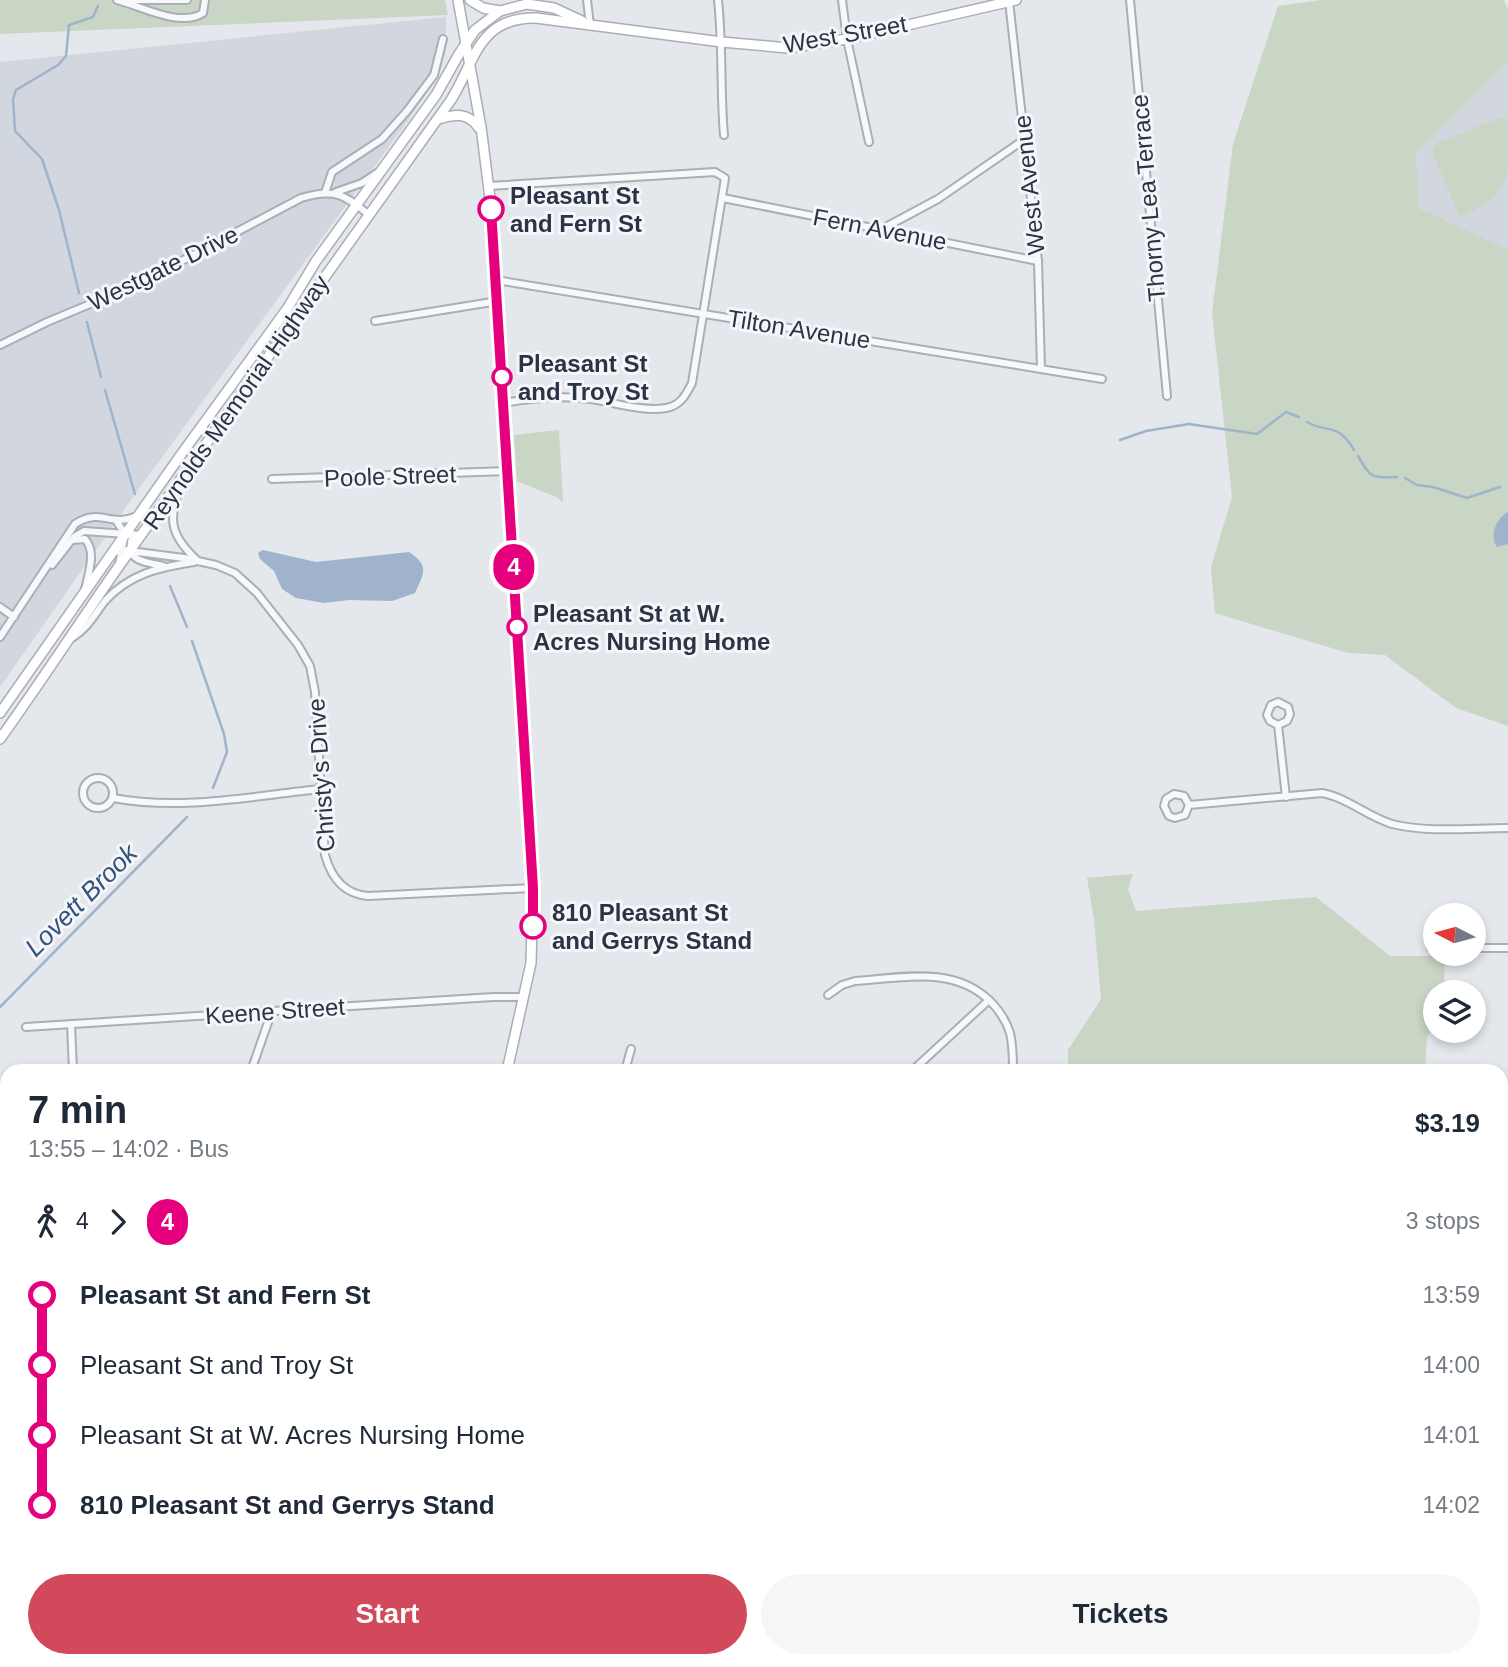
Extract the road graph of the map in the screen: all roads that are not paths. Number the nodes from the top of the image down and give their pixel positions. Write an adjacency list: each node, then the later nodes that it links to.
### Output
1 (117, 0): 4 (street)
2 (129, 0): 3 (street)
3 (187, 0)
4 (205, 0)
5 (458, 0): 18 (main road)
6 (470, 0): 13 (main road)
7 (587, 0): 14 (street)
8 (718, 0): 17 (street)
9 (842, 0): 16 (street)
10 (1130, 0): 41 (street, Thorny Lea Terrace)
11 (1012, 1): 12 (main road, West Street); 23 (street, West Avenue)
12 (986, 3): 16 (main road, West Street)
13 (500, 11): 14 (main road, West Street); 18 (main road)
14 (590, 25): 17 (main road, West Street); 19 (main road, West Street)
15 (443, 39): 27 (street)
16 (847, 39): 17 (main road, West Street); 24 (street)
17 (722, 42): 22 (street)
18 (466, 43): 19 (main road); 25 (main road, Reynolds Memorial Highway)
19 (469, 62): 20 (main road, Reynolds Memorial Highway); 21 (main road)
20 (438, 119): 21 (main road); 31 (main road, Reynolds Memorial Highway)
21 (481, 131): 26 (main road)
22 (724, 135)
23 (1025, 139): 32 (street); 33 (street, West Avenue)
24 (869, 142)
25 (382, 171): 28 (street); 30 (main road, Reynolds Memorial Highway)
26 (489, 186): 29 (street); 34 (main road)
27 (326, 193): 28 (street, Westgate Drive); 38 (street, Westgate Drive)
28 (334, 193): 30 (street, Westgate Drive)
29 (723, 198): 32 (street, Fern Avenue); 36 (street)
30 (357, 205): 31 (street, Westgate Drive); 46 (main road, Reynolds Memorial Highway)
31 (369, 215): 44 (main road, Reynolds Memorial Highway)
32 (882, 229): 33 (street, Fern Avenue)
33 (1038, 261): 39 (street, West Avenue)
34 (496, 281): 35 (main road); 36 (street, Tilton Avenue)
35 (498, 301): 37 (street); 42 (main road)
36 (705, 313): 39 (street, Tilton Avenue); 42 (street)
37 (375, 321)
38 (0, 345)
39 (1041, 369): 40 (street, Tilton Avenue)
40 (1102, 379)
41 (1167, 396)
42 (503, 403): 43 (main road)
43 (508, 471): 45 (street, Poole Street); 70 (main road)
44 (184, 477): 48 (main road, Reynolds Memorial Highway); 52 (street)
45 (272, 479)
46 (139, 515): 47 (street); 49 (main road, Reynolds Memorial Highway)
47 (116, 521): 49 (street); 54 (street)
48 (144, 533): 49 (street); 51 (main road, Reynolds Memorial Highway)
49 (129, 535): 50 (street); 51 (main road, Reynolds Memorial Highway); 51 (street)
50 (71, 541): 54 (street); 55 (street)
51 (121, 551): 52 (street, Christy's Drive); 53 (street, Christy's Drive); 55 (main road, Reynolds Memorial Highway); 61 (main road, Reynolds Memorial Highway)
52 (200, 562): 53 (street, Christy's Drive); 65 (street, Christy's Drive)
53 (165, 566): 61 (street, Christy's Drive)
54 (37, 582): 57 (street)
55 (84, 592): 62 (main road, Reynolds Memorial Highway)
56 (0, 607): 57 (street)
57 (14, 617): 59 (street)
58 (1, 619): 59 (street)
59 (9, 624): 60 (street)
60 (0, 637)
61 (71, 638): 64 (main road, Reynolds Memorial Highway)
62 (0, 713)
63 (1278, 725): 66 (street)
64 (0, 739)
65 (320, 789): 67 (street); 70 (street, Christy's Drive)
66 (1286, 797): 68 (street); 69 (street)
67 (113, 798): 67 (street)
68 (1189, 805): 68 (street)
69 (1508, 828)
70 (533, 888): 74 (main road)
71 (1486, 948): 72 (street)
72 (1508, 948)
73 (828, 995): 75 (street)
74 (524, 998): 76 (street, Keene Street); 82 (main road)
75 (989, 1000): 84 (street); 85 (street)
76 (272, 1011): 77 (street, Keene Street); 81 (street)
77 (71, 1024): 78 (street, Keene Street); 80 (street)
78 (26, 1027)
79 (631, 1049): 83 (street)
80 (73, 1064)
81 (253, 1064)
82 (509, 1064)
83 (627, 1064)
84 (920, 1064)
85 (1012, 1064)

